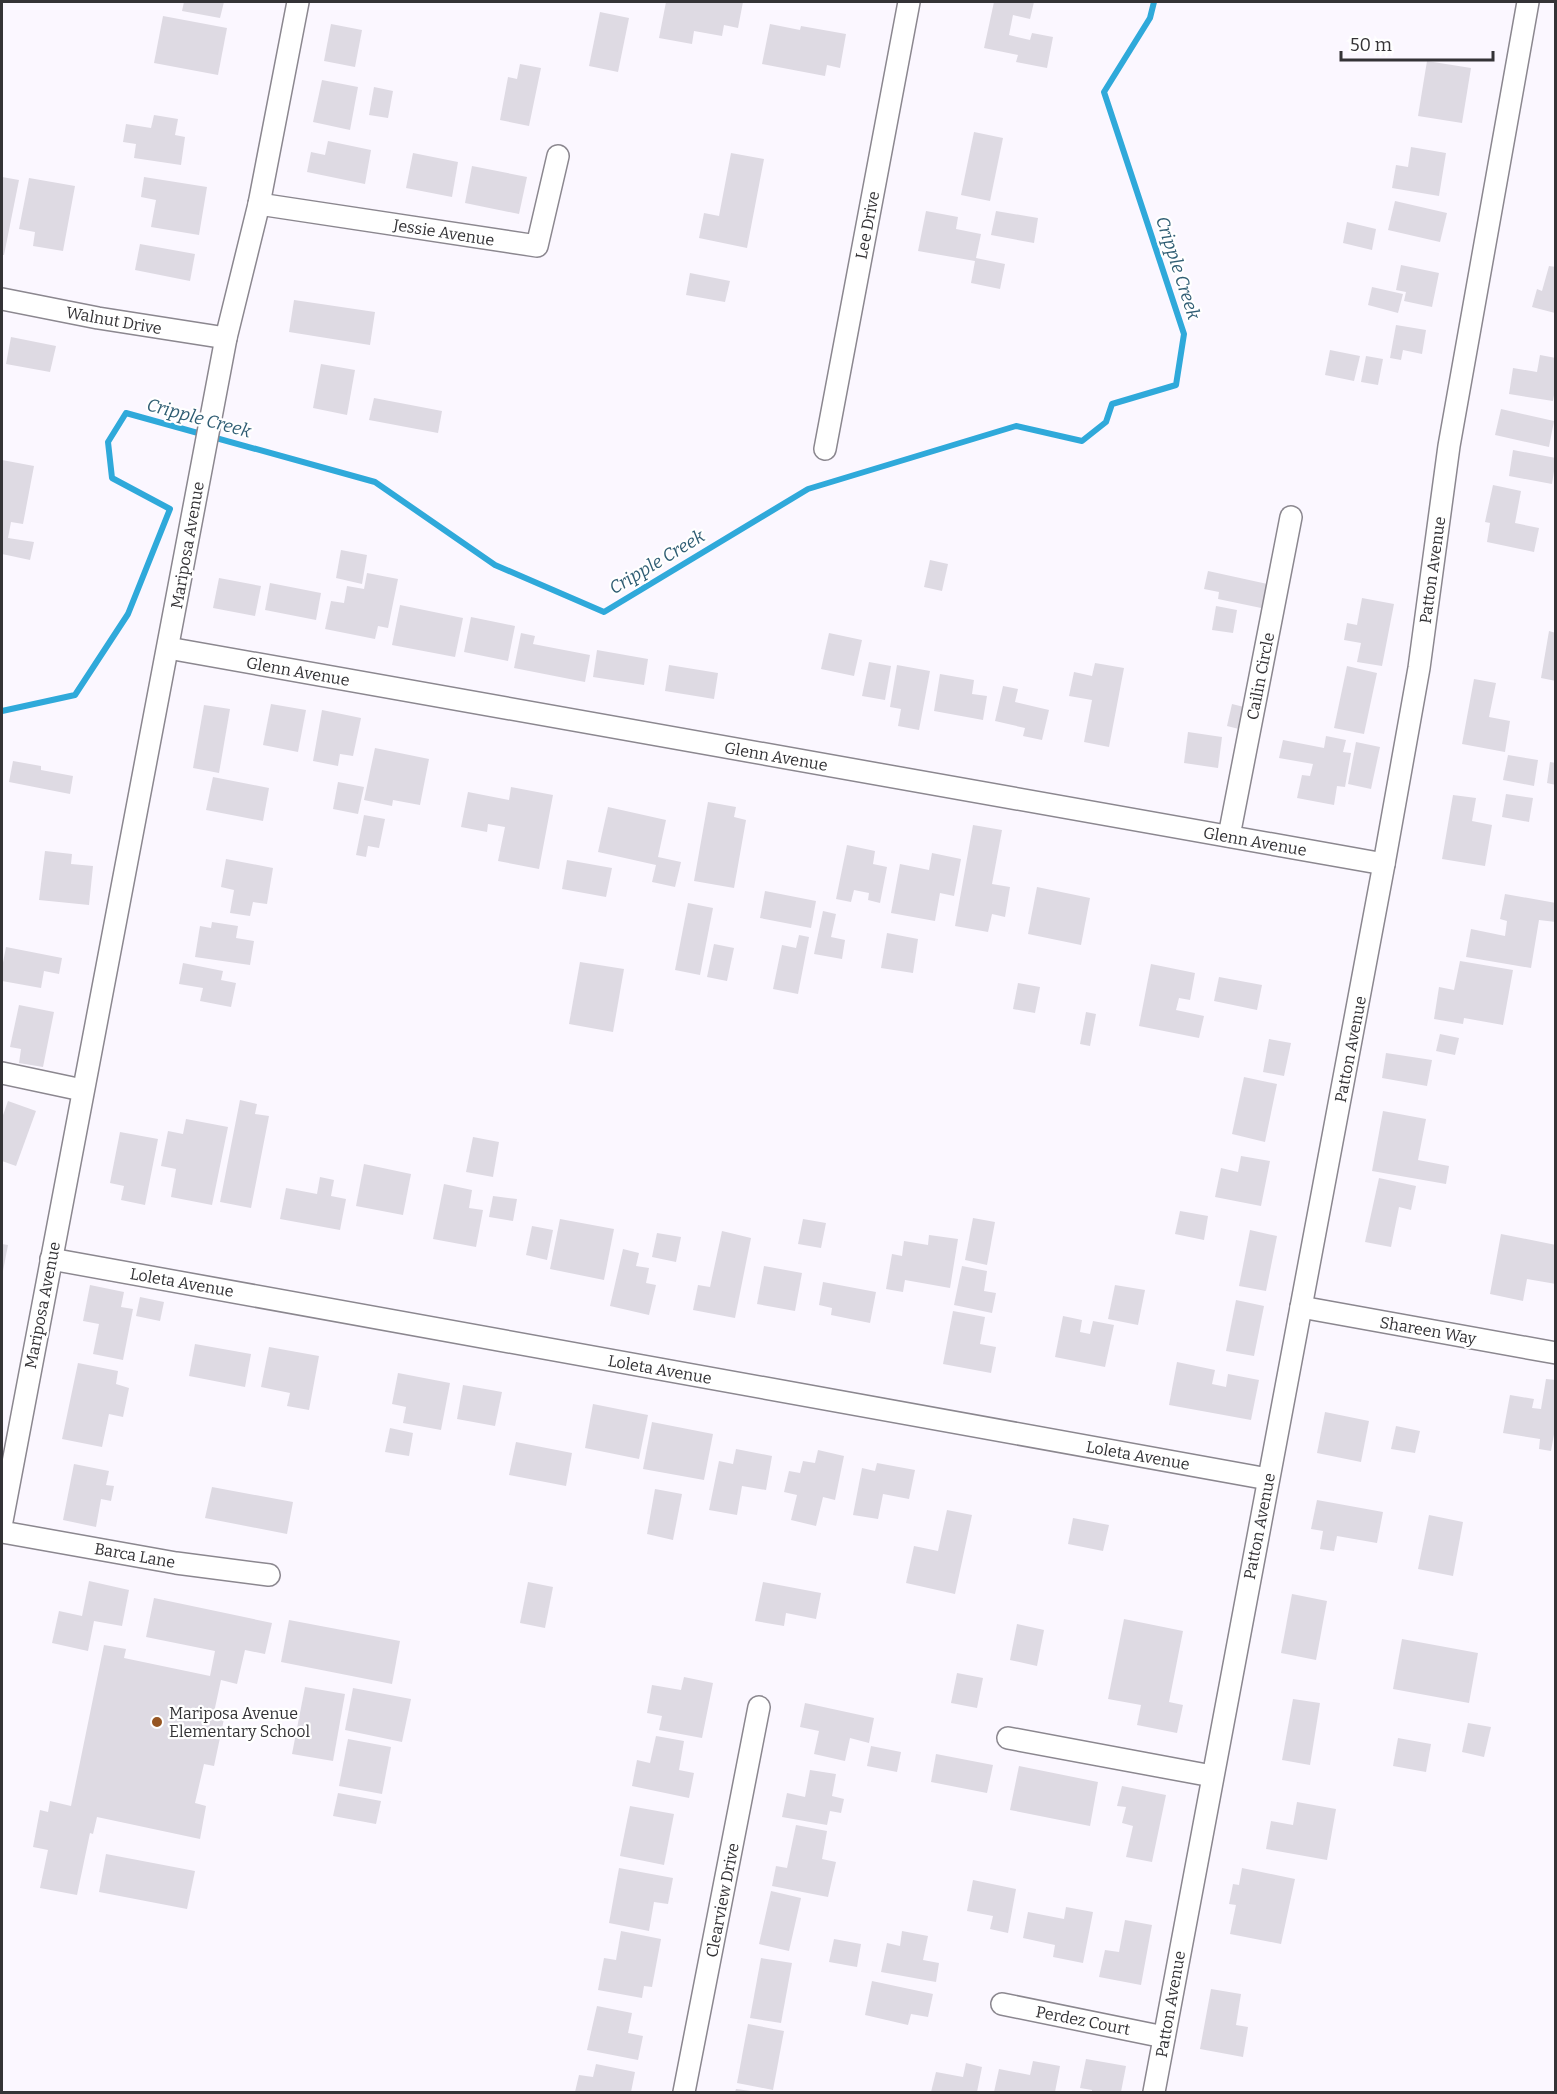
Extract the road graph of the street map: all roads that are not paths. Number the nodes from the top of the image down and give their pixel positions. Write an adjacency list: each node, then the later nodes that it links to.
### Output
1 (298, 2): 5 (street, Mariposa Avenue)
2 (909, 2): 8 (street, Lee Drive)
3 (1528, 2): 12 (street, Patton Avenue)
4 (558, 156): 5 (street, Jessie Avenue)
5 (259, 204): 7 (street, Mariposa Avenue)
6 (2, 299): 7 (street, Walnut Drive)
7 (226, 338): 10 (street, Mariposa Avenue)
8 (825, 449)
9 (1291, 517): 11 (street, Cailin Circle)
10 (168, 648): 11 (street, Glenn Avenue); 14 (street, Mariposa Avenue)
11 (1229, 836): 12 (street, Glenn Avenue)
12 (1384, 864): 16 (street, Patton Avenue)
13 (2, 1073): 14 (street)
14 (82, 1090): 15 (street, Mariposa Avenue)
15 (51, 1259): 18 (street, Loleta Avenue); 19 (street, Mariposa Avenue)
16 (1301, 1307): 17 (street, Shareen Way); 18 (street, Patton Avenue)
17 (1556, 1353)
18 (1268, 1479): 24 (street, Patton Avenue)
19 (2, 1521)
20 (2, 1532): 21 (street, Barca Lane)
21 (270, 1575)
22 (759, 1707): 27 (street, Clearview Drive)
23 (1008, 1738): 24 (street)
24 (1212, 1776): 26 (street, Patton Avenue)
25 (1002, 2004): 26 (street, Perdez Court)
26 (1164, 2037): 28 (street, Patton Avenue)
27 (684, 2092)
28 (1154, 2092)

